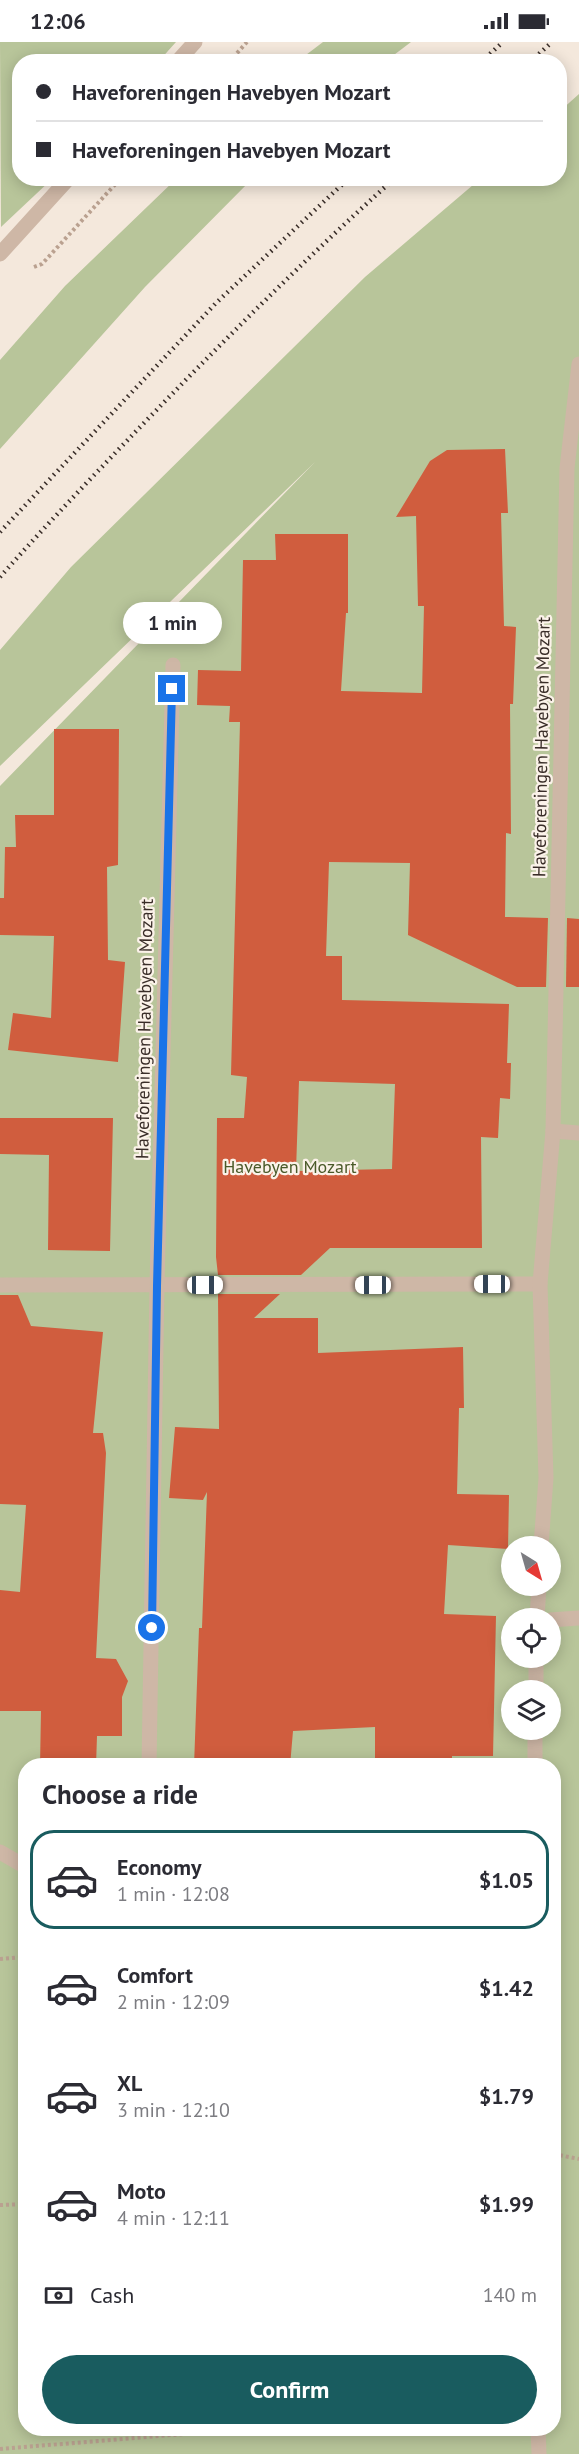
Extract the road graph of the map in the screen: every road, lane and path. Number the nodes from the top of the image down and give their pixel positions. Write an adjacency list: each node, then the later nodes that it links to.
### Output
1 (195, 42): 3 (lane)
2 (247, 42): 4 (path)
3 (184, 54)
4 (236, 54)
5 (62, 186): 7 (lane)
6 (114, 186): 8 (path)
7 (0, 254)
8 (31, 268)
9 (579, 364): 11 (lane, Haveforeningen Havebyen Mozart)
10 (173, 665): 15 (lane, Haveforeningen Havebyen Mozart)
11 (553, 1131): 12 (lane); 13 (lane, Haveforeningen Havebyen Mozart)
12 (579, 1133)
13 (540, 1284): 15 (lane); 16 (lane, Haveforeningen Havebyen Mozart)
14 (0, 1285): 15 (lane)
15 (157, 1286): 20 (lane, Haveforeningen Havebyen Mozart)
16 (542, 1536)
17 (579, 1618): 18 (lane)
18 (561, 1619)
19 (535, 1740): 21 (lane)
20 (149, 1758)
21 (535, 1758)
22 (0, 1852): 23 (lane)
23 (18, 1862)
24 (18, 1958): 25 (path)
25 (0, 1959)
26 (561, 2155): 27 (path)
27 (579, 2159)
28 (18, 2204): 29 (path)
29 (0, 2205)
30 (160, 2436): 32 (path)
31 (538, 2436): 33 (lane)
32 (0, 2449)
33 (539, 2454)

